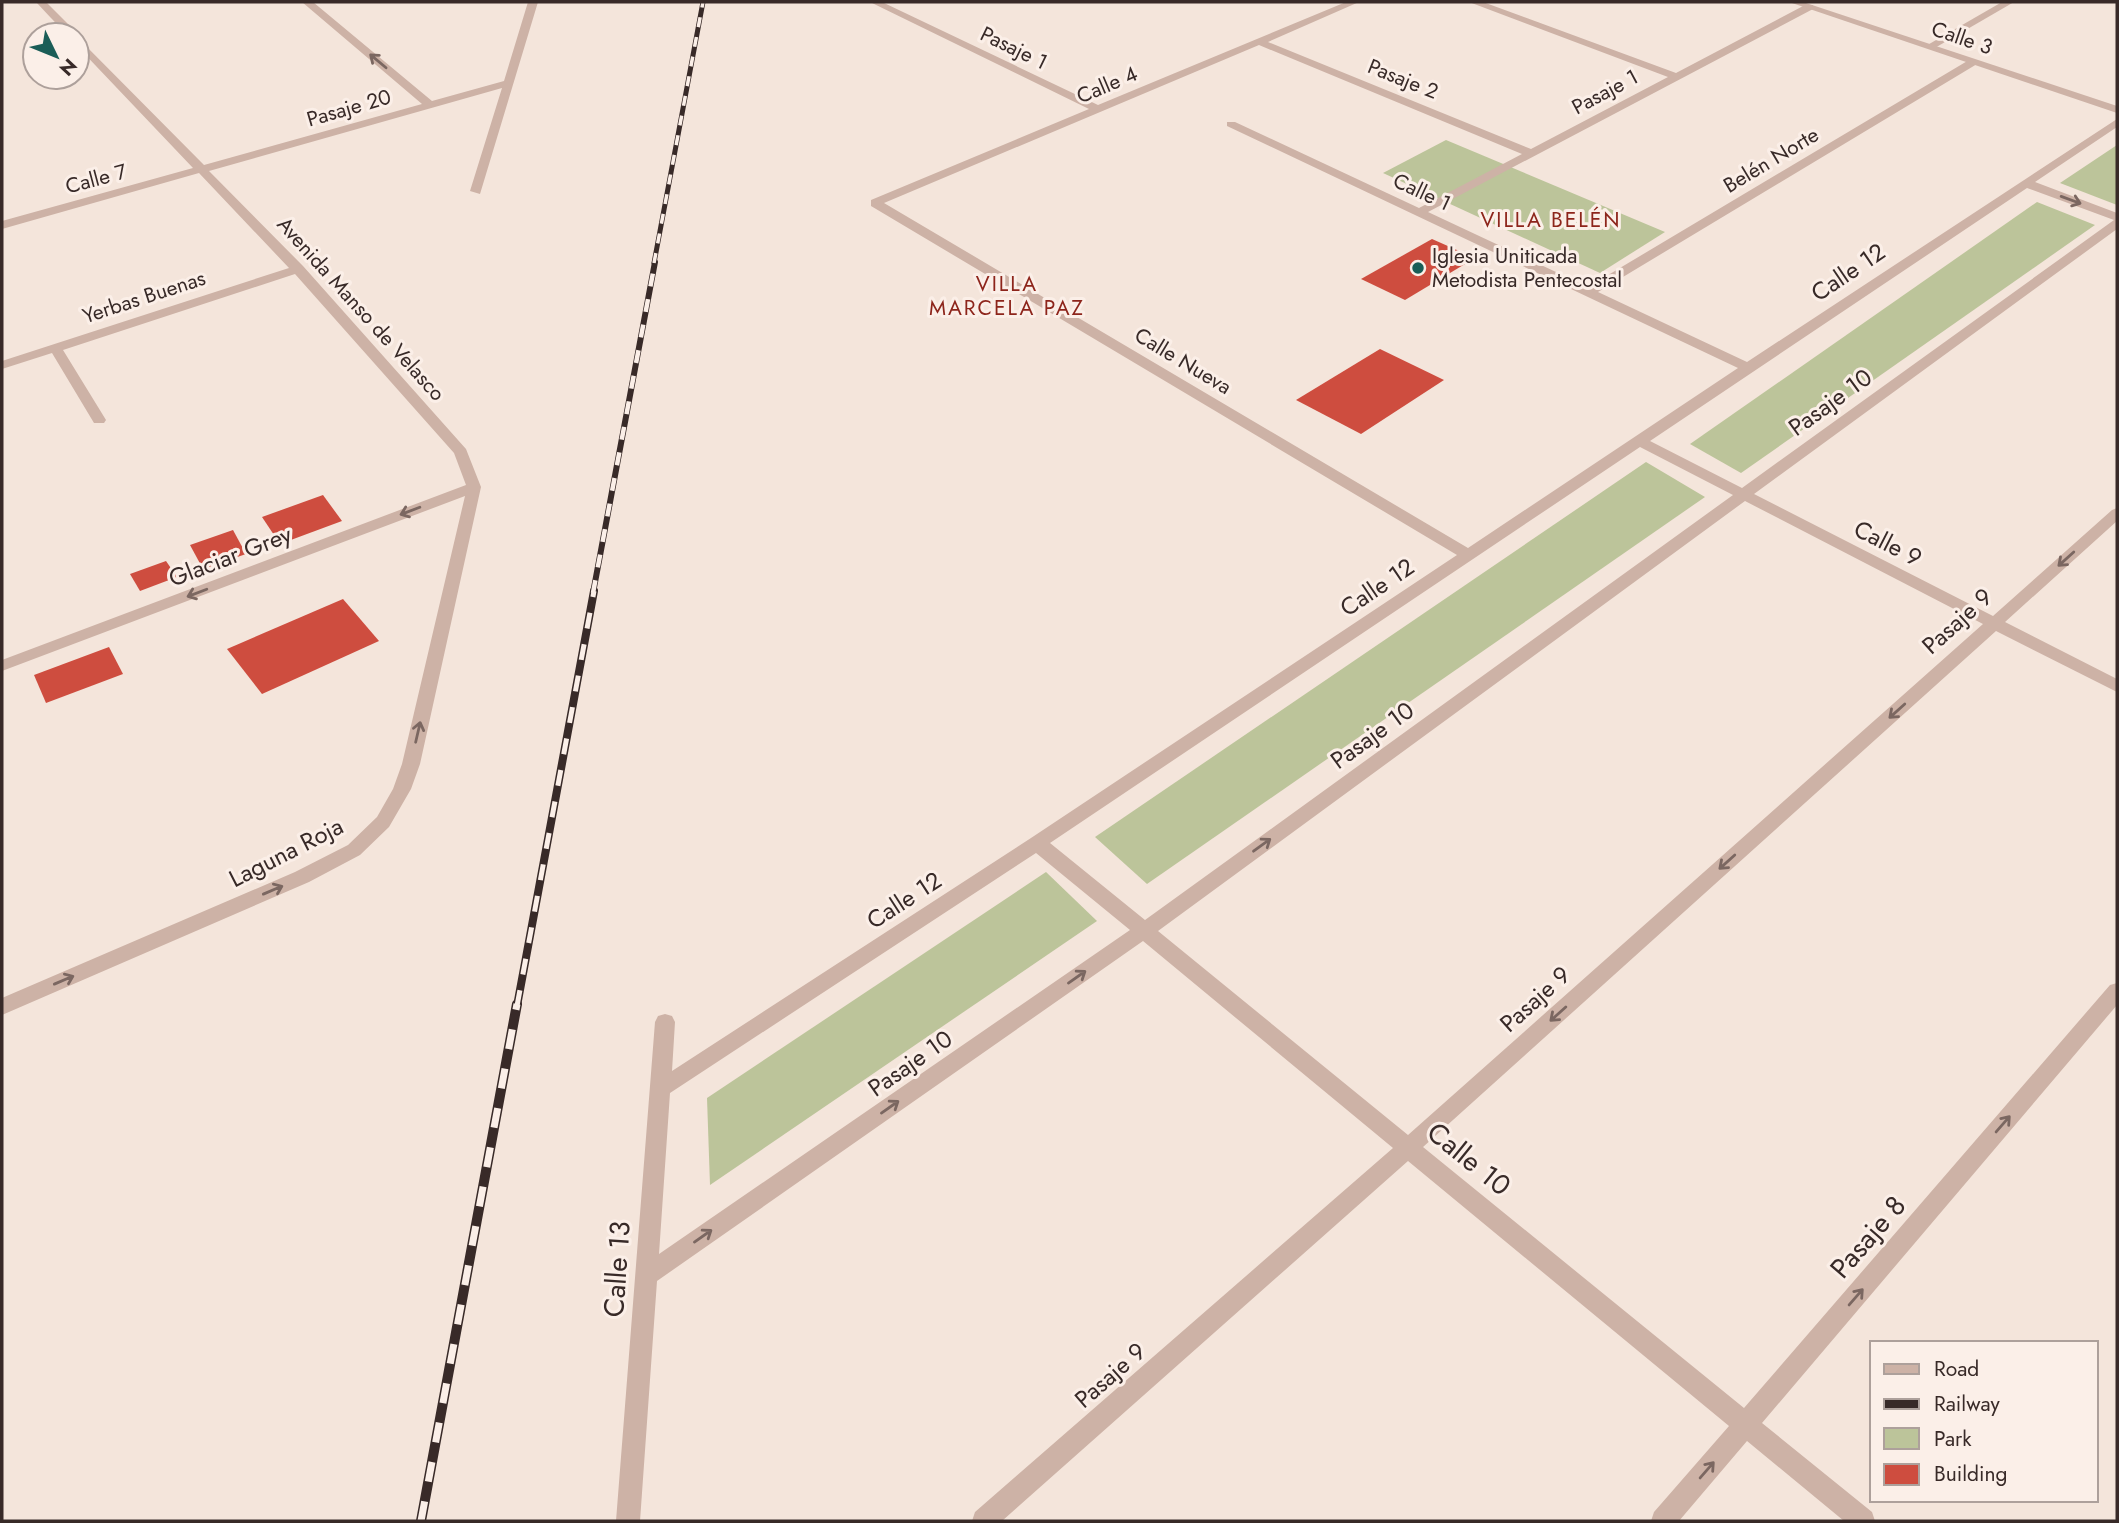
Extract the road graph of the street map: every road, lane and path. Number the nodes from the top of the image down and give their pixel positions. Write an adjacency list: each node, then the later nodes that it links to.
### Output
1 (41, 2): 10 (street)
2 (307, 2): 17 (street, one-way to 2)
3 (533, 2): 16 (street)
4 (875, 2): 18 (street, Pasaje 1)
5 (1354, 2): 11 (street, Calle 4)
6 (1474, 2): 15 (street)
7 (1794, 2): 9 (street, Calle 3)
8 (2009, 2): 12 (street)
9 (1809, 7): 12 (street, Calle 3); 15 (street, Pasaje 1)
10 (59, 21)
11 (1260, 42): 18 (street, Calle 4); 22 (street, Pasaje 2)
12 (1929, 47): 14 (street, Calle 3)
13 (91, 55): 23 (street)
14 (1973, 62): 19 (street, Calle 3); 32 (street, Belén Norte)
15 (1675, 76): 22 (street, Pasaje 1)
16 (508, 83): 17 (street, Pasaje 20); 25 (street)
17 (430, 105): 23 (street, Pasaje 20)
18 (1099, 110): 26 (street, Calle 4)
19 (2117, 110)
20 (2117, 122): 24 (street, Calle 12)
21 (1231, 124): 27 (street, Calle 1)
22 (1531, 153): 27 (street, Pasaje 1)
23 (201, 171): 30 (street, Calle 7); 31 (street, Avenida Manso de Velasco)
24 (2025, 183): 28 (street, one-way to 28); 35 (street, Calle 12)
25 (476, 191)
26 (875, 203): 41 (street, Calle Nueva)
27 (1420, 212): 32 (street, Calle 1)
28 (2117, 217)
29 (2117, 223): 39 (street, Pasaje 10)
30 (2, 225)
31 (299, 269): 33 (street, Yerbas Buenas); 38 (street, Avenida Manso de Velasco)
32 (1590, 292): 35 (street, Calle 1)
33 (55, 348): 34 (street, Yerbas Buenas); 36 (street)
34 (2, 365)
35 (1748, 368): 37 (street, Calle 12)
36 (99, 420)
37 (1639, 441): 39 (street, Calle 9); 41 (street, Calle 12)
38 (474, 487): 43 (street, Glaciar Grey, one-way to 43); 48 (street, Laguna Roja, one-way to 38)
39 (1744, 495): 42 (street, Calle 9); 46 (street, Pasaje 10, one-way to 39)
40 (2117, 513): 42 (street, Pasaje 9, one-way to 42)
41 (1469, 555): 45 (street, Calle 12)
42 (1995, 623): 44 (street, Calle 9); 51 (street, Pasaje 9, one-way to 51)
43 (2, 666)
44 (2117, 686)
45 (1037, 843): 46 (street, Calle 10); 50 (street, Calle 12)
46 (1144, 931): 51 (street, Calle 10); 52 (street, Pasaje 10, one-way to 46)
47 (2117, 991): 53 (street, Pasaje 8, one-way to 47)
48 (2, 1007)
49 (665, 1021): 50 (street, Calle 13)
50 (660, 1089): 52 (street, Calle 13)
51 (1408, 1148): 53 (street, Calle 10); 55 (street, Pasaje 9)
52 (647, 1275): 54 (street, Calle 13)
53 (1746, 1425): 56 (street, Pasaje 8, one-way to 53); 57 (street, Calle 10)
54 (628, 1521)
55 (984, 1521)
56 (1663, 1521)
57 (1863, 1521)

